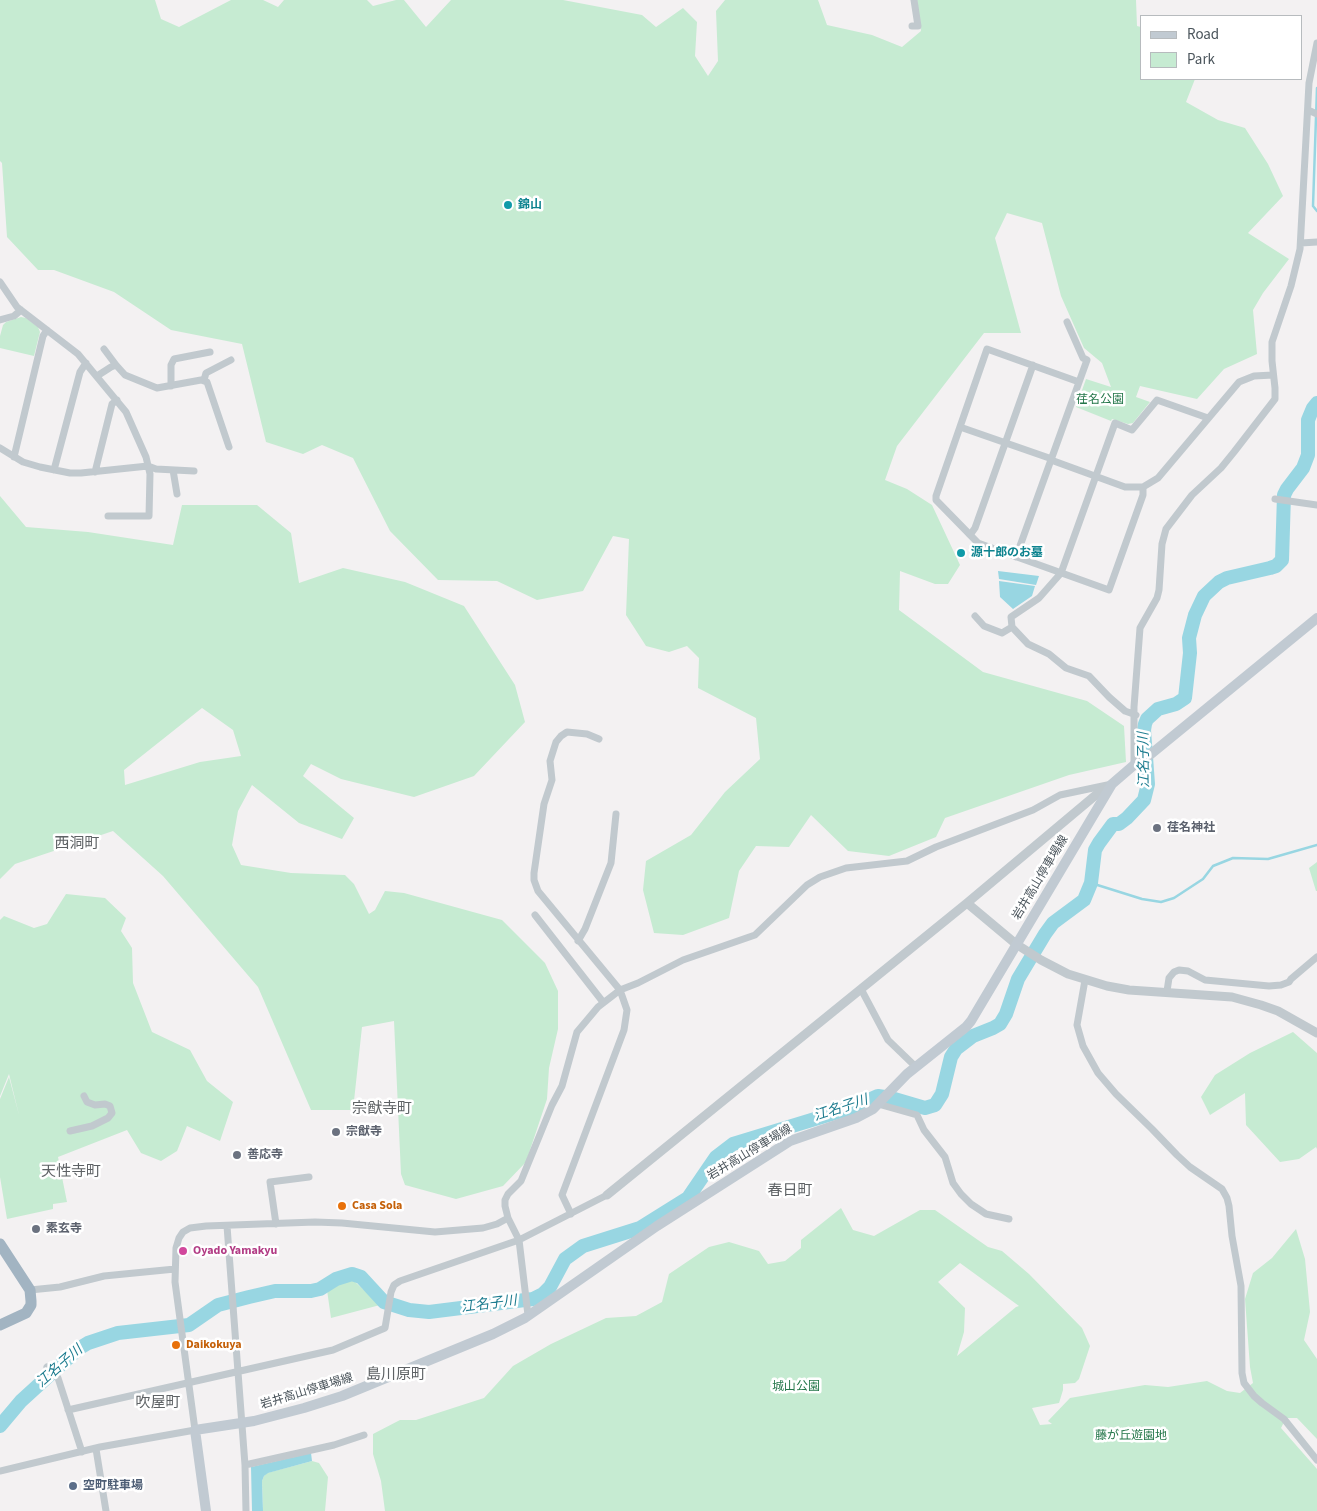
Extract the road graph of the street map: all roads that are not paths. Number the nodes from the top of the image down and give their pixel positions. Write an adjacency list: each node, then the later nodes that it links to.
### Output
1 (914, 0): 2 (street)
2 (912, 26)
3 (1317, 43): 4 (street)
4 (1312, 112): 6 (street)
5 (1317, 242): 6 (street)
6 (1301, 243): 18 (street)
7 (0, 282): 8 (street)
8 (22, 310): 9 (street); 11 (street)
9 (0, 320)
10 (1067, 322): 21 (street)
11 (47, 330): 15 (street); 29 (street)
12 (104, 349): 16 (street)
13 (210, 352): 22 (street)
14 (231, 360): 20 (street)
15 (86, 363): 19 (street); 32 (street)
16 (116, 365): 19 (street); 22 (street)
17 (1033, 365): 21 (street); 25 (street); 26 (street)
18 (1273, 375): 24 (street); 48 (street)
19 (97, 376): 23 (street)
20 (204, 380): 22 (street); 27 (street)
21 (1079, 382): 30 (street)
22 (170, 386)
23 (117, 400): 31 (street); 35 (street)
24 (1208, 418): 36 (street); 37 (street)
25 (960, 427): 26 (street); 42 (street)
26 (1005, 443): 30 (street); 42 (street)
27 (228, 447)
28 (0, 448): 29 (street)
29 (14, 457): 32 (street)
30 (1051, 460): 36 (street); 43 (street)
31 (148, 466): 33 (street); 35 (street); 41 (street)
32 (54, 470): 35 (street)
33 (173, 470): 34 (street); 38 (street)
34 (194, 471)
35 (95, 472)
36 (1096, 476): 37 (street); 44 (street)
37 (1143, 487): 44 (street)
38 (177, 494)
39 (1276, 499): 40 (street)
40 (1317, 505)
41 (108, 516)
42 (970, 535): 43 (street)
43 (1016, 556): 44 (street)
44 (1061, 572): 47 (street)
45 (975, 616): 47 (street)
46 (1317, 618): 50 (main road, 岩井高山停車場線)
47 (1012, 627): 48 (street)
48 (1136, 715): 50 (street)
49 (599, 739): 55 (street)
50 (1137, 764): 51 (main road, 岩井高山停車場線)
51 (1112, 784): 53 (street); 56 (main road, 岩井高山停車場線); 60 (street)
52 (616, 814): 55 (street)
53 (968, 903): 56 (street); 59 (street)
54 (535, 915): 62 (street)
55 (578, 941): 60 (street)
56 (1016, 944): 58 (street); 64 (main road, 岩井高山停車場線)
57 (1317, 957): 61 (street)
58 (1085, 980): 61 (street); 90 (street)
59 (861, 989): 64 (street); 69 (street)
60 (620, 990): 62 (street); 70 (street)
61 (1167, 991): 63 (street)
62 (603, 1002): 71 (street)
63 (1317, 1033)
64 (916, 1066): 66 (main road, 岩井高山停車場線)
65 (84, 1096): 67 (street)
66 (879, 1104): 72 (street); 79 (main road, 岩井高山停車場線)
67 (70, 1131)
68 (309, 1177): 73 (street)
69 (607, 1195): 70 (street)
70 (571, 1214): 75 (street)
71 (508, 1218): 73 (street); 75 (street)
72 (1010, 1219)
73 (276, 1224): 74 (street)
74 (227, 1226): 77 (street); 82 (street)
75 (519, 1240): 79 (street); 82 (street)
76 (0, 1244): 78 (highway)
77 (175, 1269): 78 (street); 83 (street)
78 (30, 1290): 80 (highway)
79 (528, 1315): 85 (main road, 岩井高山停車場線)
80 (0, 1325)
81 (48, 1368): 84 (street)
82 (237, 1371): 83 (street); 85 (street)
83 (188, 1383): 84 (street); 86 (street)
84 (68, 1410): 89 (street)
85 (242, 1423): 86 (main road, 岩井高山停車場線); 91 (street)
86 (195, 1430): 88 (street); 94 (main road)
87 (364, 1435): 91 (street)
88 (96, 1449): 89 (street); 93 (street)
89 (82, 1452): 92 (street)
90 (1317, 1460)
91 (245, 1465): 95 (street)
92 (0, 1471)
93 (106, 1511)
94 (206, 1511)
95 (246, 1511)

